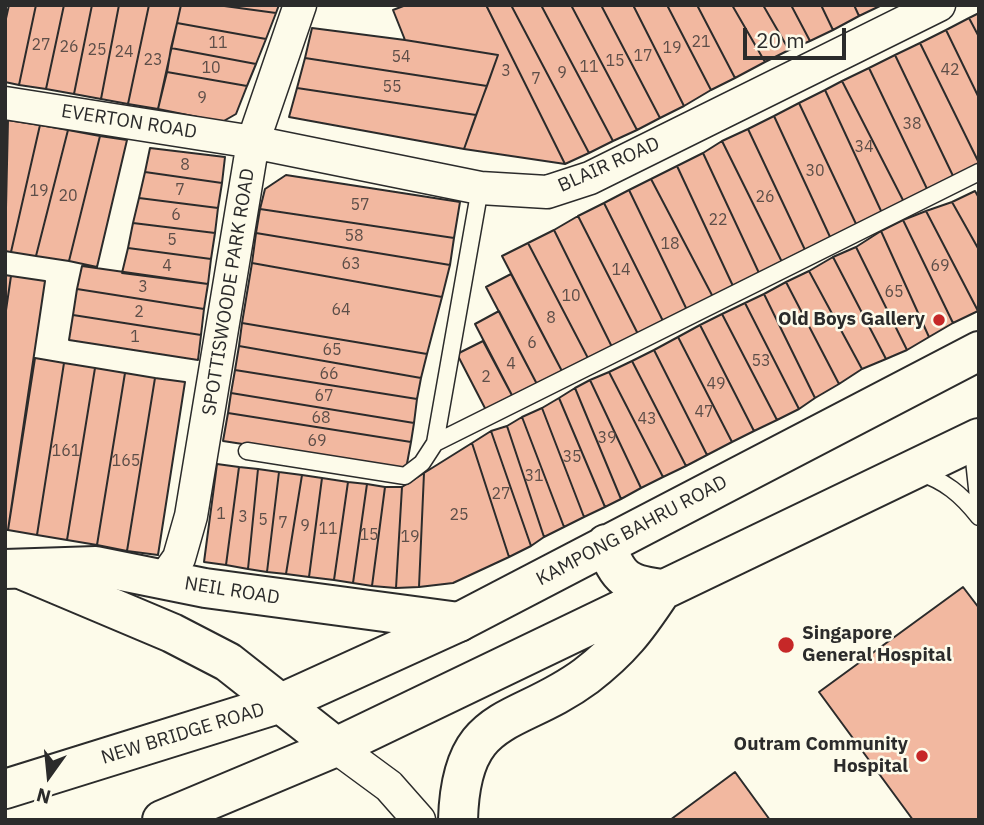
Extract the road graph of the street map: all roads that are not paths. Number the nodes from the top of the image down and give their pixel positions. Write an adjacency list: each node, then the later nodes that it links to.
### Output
1 (300, 5): 4 (street, SPOTTISWOODE PARK ROAD)
2 (939, 5): 6 (street, BLAIR ROAD)
3 (5, 103): 4 (street, EVERTON ROAD)
4 (253, 142): 6 (street, BLAIR ROAD); 17 (street, SPOTTISWOODE PARK ROAD)
5 (979, 172): 9 (lane)
6 (480, 188): 9 (lane)
7 (979, 351): 15 (main road, KAMPONG BAHRU ROAD)
8 (979, 438): 12 (main road)
9 (435, 443): 11 (lane)
10 (979, 450): 13 (lane)
11 (247, 451)
12 (912, 470): 14 (lane); 18 (main road)
13 (979, 507)
14 (979, 517)
15 (606, 544): 18 (main road); 19 (main road, KAMPONG BAHRU ROAD)
16 (15, 570): 17 (main road, NEIL ROAD); 20 (main road)
17 (164, 579): 19 (main road, NEIL ROAD)
18 (663, 589): 21 (main road); 25 (main road)
19 (459, 622): 20 (main road, KAMPONG BAHRU ROAD)
20 (281, 703): 21 (main road); 22 (main road, NEW BRIDGE ROAD)
21 (336, 747): 23 (main road); 24 (street)
22 (5, 789)
23 (163, 820)
24 (419, 820)
25 (458, 820)

